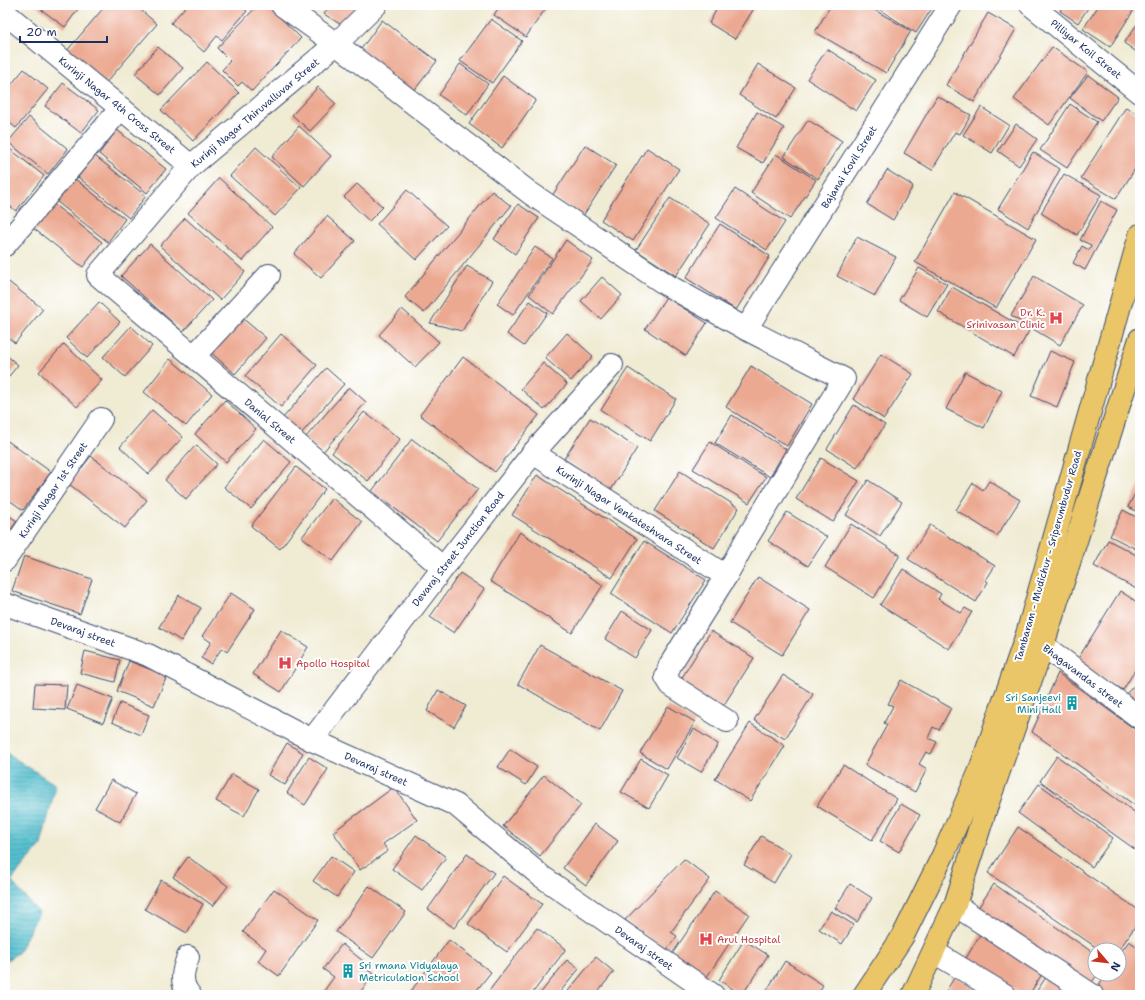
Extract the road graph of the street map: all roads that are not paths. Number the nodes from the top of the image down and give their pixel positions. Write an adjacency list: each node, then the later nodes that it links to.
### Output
1 (282, 5): 6 (street)
2 (376, 5): 6 (street, Kurinji Nagar Thiruvalluvar Street)
3 (951, 5): 14 (street, Bajanai Kovil Street)
4 (1031, 5): 7 (street, Pilliyar Koil Street)
5 (5, 13): 8 (street, Kurinji Nagar 4th Cross Street)
6 (336, 44): 9 (street, Kurinji Nagar Thiruvalluvar Street); 14 (street)
7 (1140, 93)
8 (121, 108): 9 (street, Kurinji Nagar 4th Cross Street); 11 (street)
9 (191, 166): 12 (street, Kurinji Nagar Thiruvalluvar Street)
10 (1140, 235): 24 (main road, Tambaram - Mudichur - Sriperumbudur Road)
11 (5, 244)
12 (98, 275): 16 (street, Danial Street)
13 (268, 275): 16 (street)
14 (746, 329): 22 (street)
15 (1140, 339): 24 (main road, Tambaram - Mudichur - Sriperumbudur Road)
16 (194, 356): 21 (street, Danial Street)
17 (612, 365): 19 (street, Devaraj Street Junction Road)
18 (101, 420): 20 (street, Kurinji Nagar 1st Street)
19 (533, 453): 21 (street, Devaraj Street Junction Road); 22 (street, Kurinji Nagar Venkateshvara Street)
20 (5, 560)
21 (442, 568): 27 (street, Devaraj Street Junction Road)
22 (726, 576): 26 (street)
23 (5, 604): 27 (street, Devaraj street)
24 (1035, 639): 25 (street, Bhagavandas street); 28 (main road, Tambaram - Mudichur - Sriperumbudur Road); 33 (main road, Tambaram - Mudichur - Sriperumbudur Road)
25 (1140, 718)
26 (727, 721)
27 (312, 740): 32 (street, Devaraj street)
28 (955, 905): 29 (main road, Tambaram - Mudichur - Sriperumbudur Road); 36 (street)
29 (934, 952): 34 (main road, Tambaram - Mudichur - Sriperumbudur Road); 35 (street)
30 (188, 957): 31 (street)
31 (190, 995)
32 (713, 995)
33 (864, 995)
34 (913, 995)
35 (1005, 995)
36 (1092, 995)

